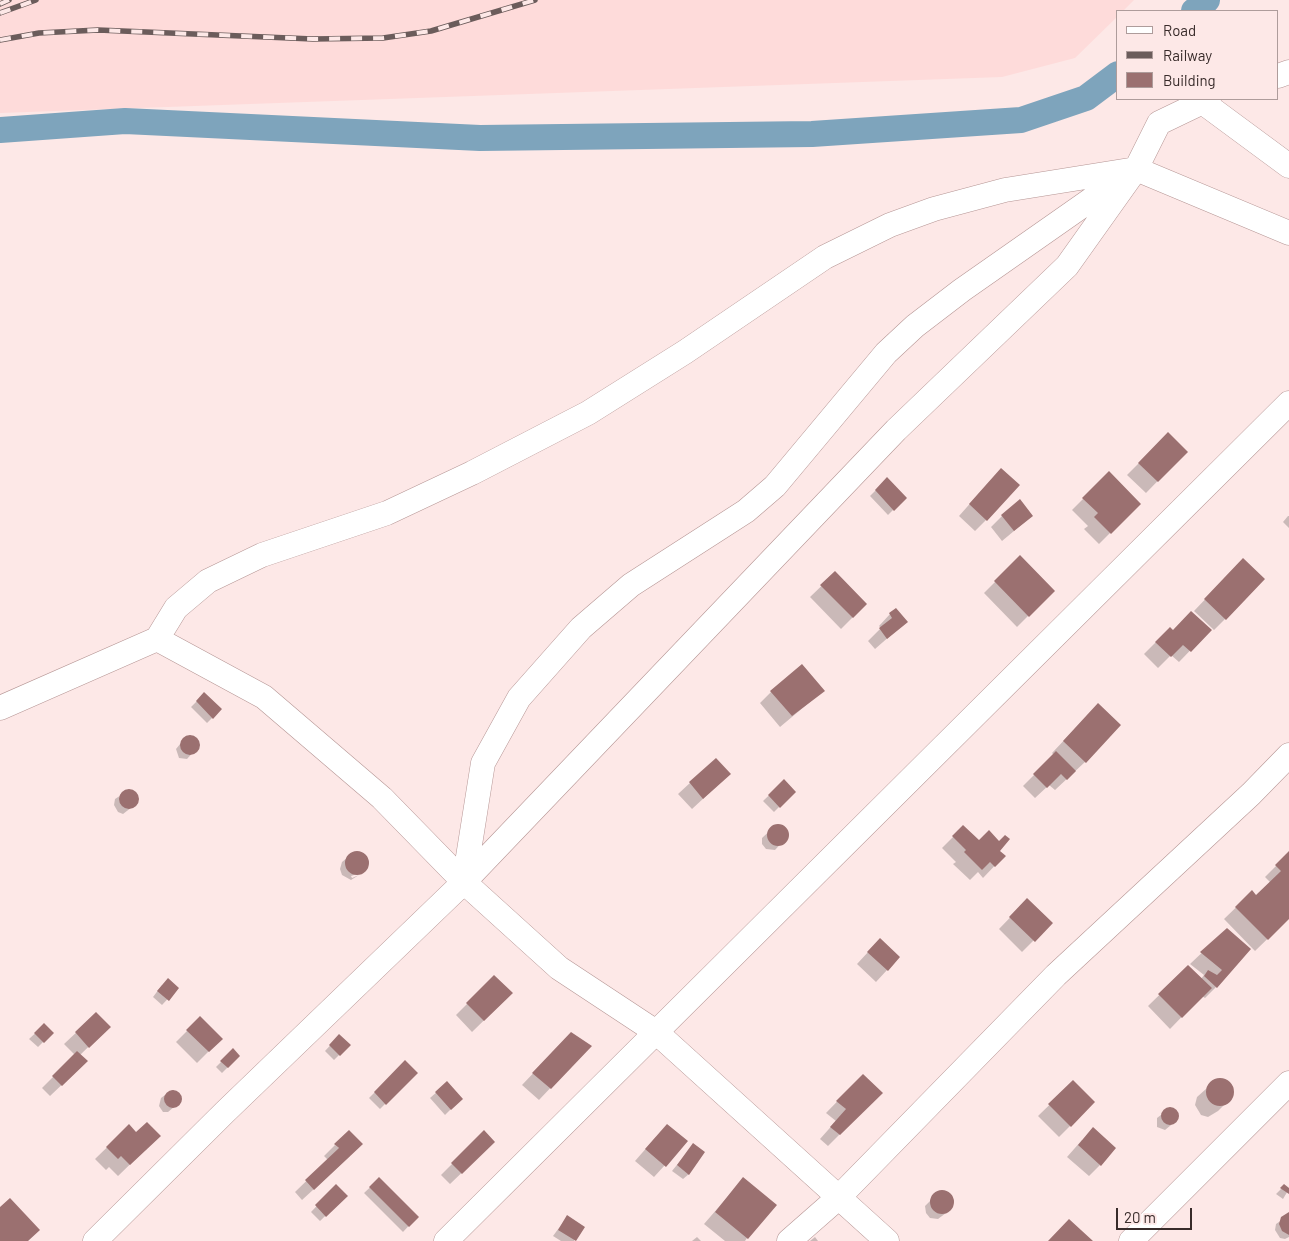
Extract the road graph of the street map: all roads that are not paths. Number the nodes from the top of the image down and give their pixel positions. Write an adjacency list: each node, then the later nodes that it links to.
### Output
1 (1205, 100): 2 (street); 3 (street)
2 (1289, 166)
3 (1136, 169): 4 (street); 6 (street); 11 (street); 11 (street)
4 (1289, 233)
5 (1289, 403): 12 (street)
6 (157, 639): 7 (street); 11 (street)
7 (31, 694): 8 (street); 9 (street)
8 (0, 708)
9 (0, 724)
10 (1289, 755): 14 (street)
11 (464, 882): 12 (street); 15 (street)
12 (656, 1032): 14 (street); 16 (street)
13 (1289, 1083): 19 (street)
14 (838, 1198): 17 (street); 18 (street)
15 (95, 1241)
16 (446, 1241)
17 (789, 1241)
18 (887, 1241)
19 (1130, 1241)

